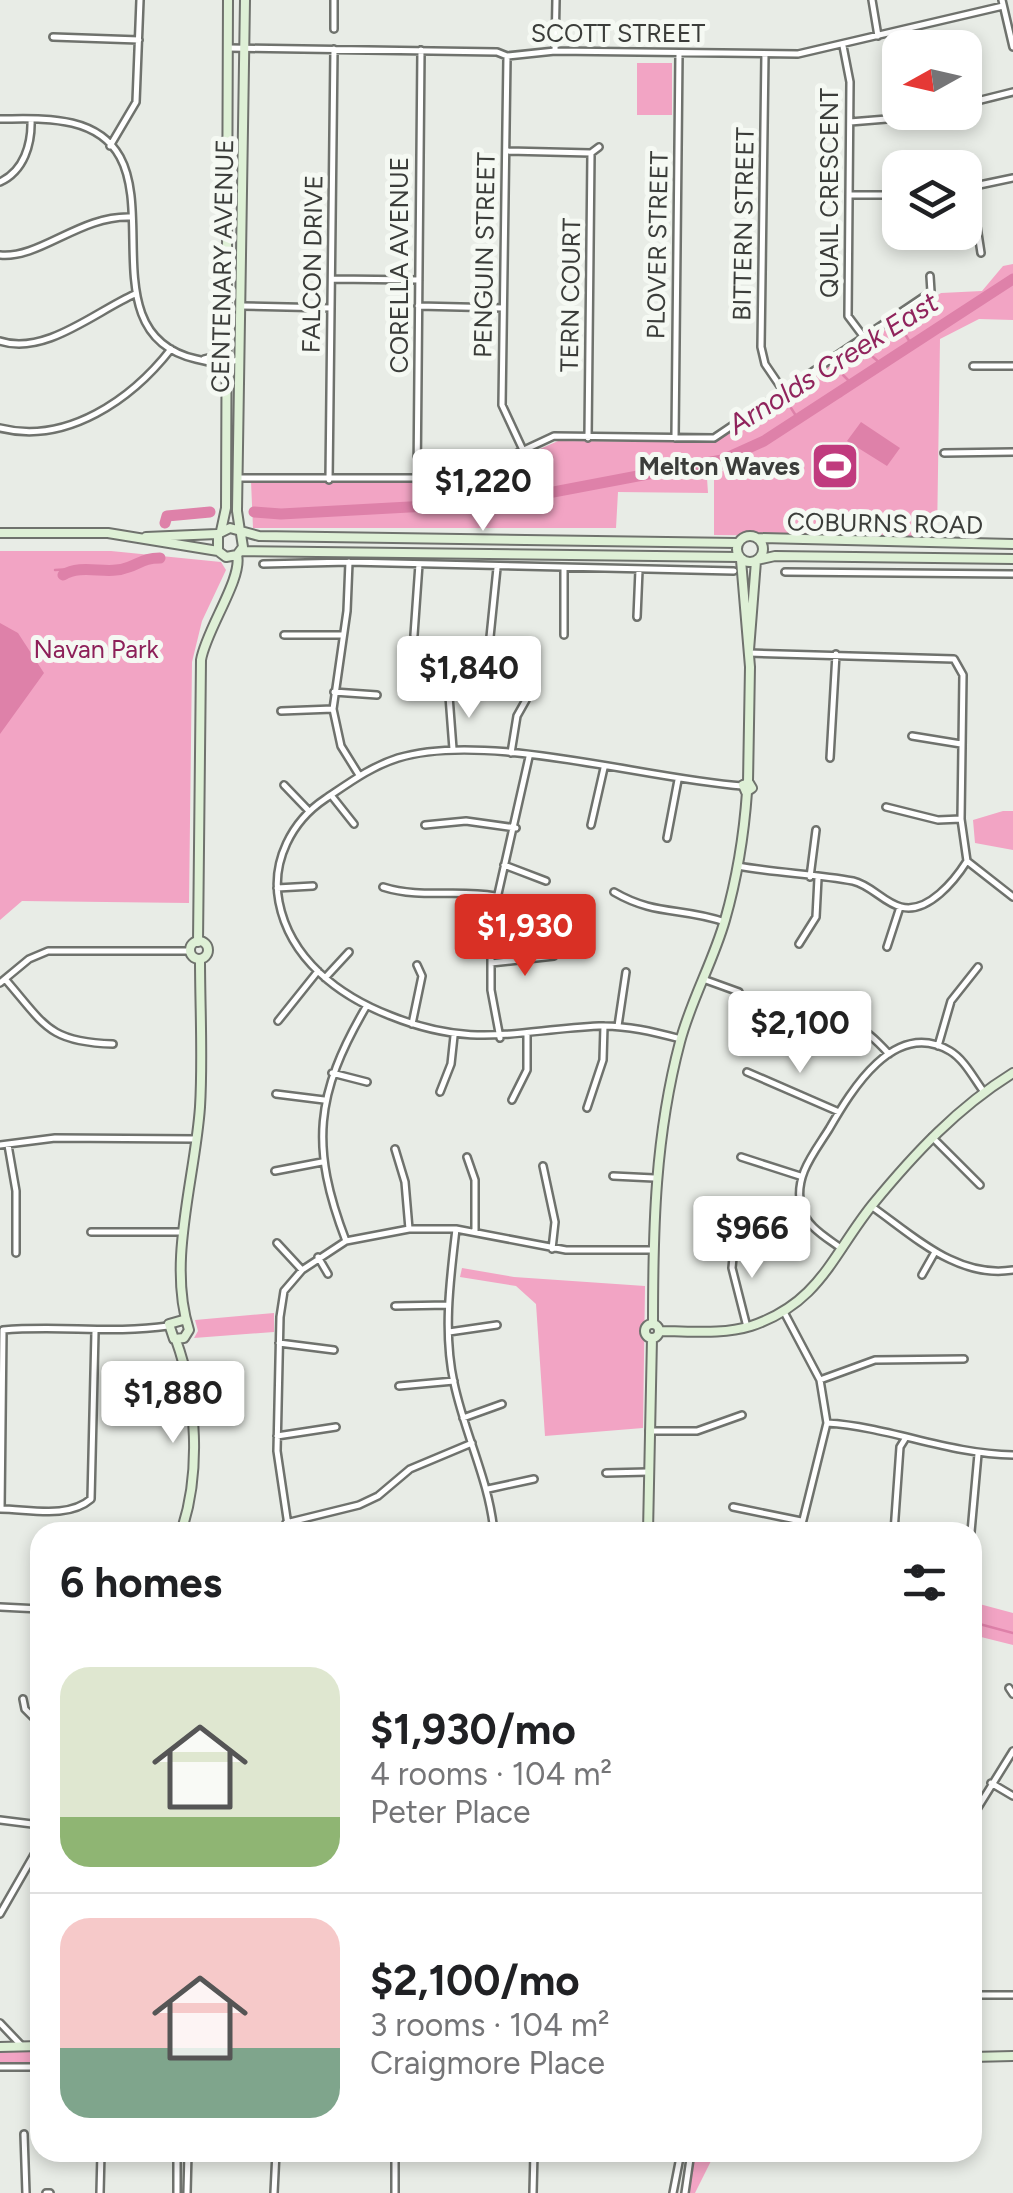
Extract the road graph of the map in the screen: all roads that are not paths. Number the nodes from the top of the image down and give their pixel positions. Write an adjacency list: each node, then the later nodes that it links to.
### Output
1 (140, 0): 11 (street)
2 (228, 0): 13 (street, CENTENARY AVENUE)
3 (245, 0): 14 (street, CENTENARY AVENUE)
4 (334, 0): 8 (street)
5 (556, 0): 18 (street)
6 (872, 0): 9 (street)
7 (1003, 3): 9 (street, SCOTT STREET); 15 (street)
8 (334, 29)
9 (878, 36): 12 (street, SCOTT STREET)
10 (53, 38): 11 (street)
11 (139, 40): 28 (street)
12 (844, 46): 20 (street, SCOTT STREET); 27 (street, QUAIL CRESCENT)
13 (228, 48): 14 (street, SCOTT STREET); 38 (street, CENTENARY AVENUE)
14 (245, 48): 16 (street, SCOTT STREET); 37 (street, CENTENARY AVENUE)
15 (1013, 48)
16 (334, 49): 17 (street, SCOTT STREET); 44 (street, FALCON DRIVE)
17 (421, 50): 21 (street, SCOTT STREET); 45 (street, CORELLA AVENUE)
18 (555, 51): 19 (street, SCOTT STREET); 21 (street, SCOTT STREET)
19 (679, 53): 20 (street, SCOTT STREET); 64 (street, PLOVER STREET)
20 (766, 54): 60 (street, BITTERN STREET)
21 (508, 56): 30 (street, PENGUIN STREET)
22 (1013, 92): 23 (street)
23 (982, 100)
24 (0, 119): 25 (street)
25 (31, 119): 28 (street); 33 (street)
26 (882, 119): 27 (street)
27 (850, 122): 35 (street, QUAIL CRESCENT)
28 (110, 146): 39 (street)
29 (599, 147): 31 (street)
30 (506, 151): 31 (street); 50 (street, PENGUIN STREET)
31 (591, 153): 63 (street, TERN COURT)
32 (1013, 178): 34 (street)
33 (0, 182)
34 (982, 185)
35 (849, 194): 36 (street); 51 (street, QUAIL CRESCENT)
36 (882, 194)
37 (243, 204): 38 (street); 47 (street, CENTENARY AVENUE)
38 (226, 205): 54 (street, CENTENARY AVENUE)
39 (130, 217): 42 (street); 46 (street)
40 (980, 250): 41 (street)
41 (981, 253)
42 (0, 255)
43 (930, 276): 51 (street)
44 (332, 279): 45 (street); 49 (street, FALCON DRIVE)
45 (419, 280): 48 (street, CORELLA AVENUE)
46 (135, 294): 52 (street); 53 (street)
47 (242, 306): 49 (street); 55 (street, CENTENARY AVENUE)
48 (418, 306): 50 (street); 71 (street, CORELLA AVENUE)
49 (331, 308): 70 (street, FALCON DRIVE)
50 (503, 308): 66 (street, PENGUIN STREET)
51 (863, 336): 60 (street)
52 (0, 340)
53 (172, 349): 56 (street); 62 (street)
54 (224, 354): 56 (street); 57 (street, CENTENARY AVENUE)
55 (241, 358): 57 (street); 61 (street, CENTENARY AVENUE)
56 (201, 360): 57 (street)
57 (224, 366): 65 (street, CENTENARY AVENUE)
58 (974, 366): 59 (street)
59 (1013, 366)
60 (782, 389): 64 (street)
61 (241, 411): 65 (street); 69 (street, CENTENARY AVENUE)
62 (0, 428)
63 (588, 438): 64 (street); 66 (street)
64 (675, 438)
65 (223, 441): 72 (street, CENTENARY AVENUE)
66 (523, 450): 71 (street)
67 (944, 452): 68 (street)
68 (1013, 452)
69 (240, 478): 70 (street); 74 (street, CENTENARY AVENUE)
70 (330, 480): 71 (street)
71 (417, 480)
72 (220, 532): 74 (street); 76 (street); 83 (street, CENTENARY AVENUE)
73 (0, 533): 76 (street)
74 (241, 533): 75 (street); 82 (street, CENTENARY AVENUE)
75 (348, 537): 79 (street); 81 (street)
76 (132, 538): 83 (street)
77 (757, 538): 78 (street, COBURNS ROAD); 79 (street); 89 (street)
78 (917, 543): 80 (street, COBURNS ROAD); 85 (street)
79 (738, 544): 84 (street)
80 (1013, 544)
81 (348, 550): 82 (street); 84 (street)
82 (240, 553): 83 (street); 100 (street)
83 (222, 554): 100 (street)
84 (740, 558): 89 (street); 107 (street)
85 (917, 558): 86 (street, COBURNS ROAD); 89 (street, COBURNS ROAD)
86 (979, 559): 87 (street, COBURNS ROAD); 98 (street, COBURNS ROAD)
87 (998, 559): 88 (street, COBURNS ROAD); 99 (street, COBURNS ROAD)
88 (1013, 559)
89 (757, 560): 107 (street)
90 (349, 562): 91 (street); 92 (street); 102 (street)
91 (263, 564)
92 (419, 564): 93 (street); 103 (street)
93 (497, 568): 94 (street); 106 (street)
94 (564, 568): 95 (street); 104 (street)
95 (639, 570): 96 (street); 101 (street)
96 (734, 571)
97 (785, 572): 98 (street, COBURNS ROAD)
98 (964, 574): 99 (street, COBURNS ROAD)
99 (1013, 574)
100 (232, 581): 149 (street)
101 (637, 617)
102 (343, 635): 105 (street); 109 (street)
103 (414, 635)
104 (564, 635)
105 (284, 636)
106 (490, 637)
107 (749, 651): 108 (street); 125 (street)
108 (836, 654): 116 (street); 120 (street)
109 (334, 692): 110 (street); 113 (street)
110 (377, 695)
111 (449, 696): 117 (street)
112 (526, 700): 118 (street)
113 (333, 709): 114 (street); 122 (street)
114 (282, 711)
115 (912, 736): 116 (street)
116 (961, 744): 129 (street)
117 (453, 749): 118 (street); 122 (street)
118 (510, 753): 119 (street)
119 (529, 757): 121 (street); 133 (street)
120 (830, 758)
121 (604, 768): 123 (street); 132 (street)
122 (359, 775): 126 (street)
123 (678, 780): 125 (street); 135 (street)
124 (284, 785): 128 (street)
125 (746, 787): 138 (street)
126 (332, 794): 128 (street); 130 (street)
127 (886, 807): 129 (street)
128 (308, 810): 143 (street)
129 (961, 819): 136 (street)
130 (354, 824)
131 (425, 825): 133 (street)
132 (591, 825)
133 (516, 828): 137 (street)
134 (816, 830): 139 (street)
135 (667, 838)
136 (967, 861): 146 (street); 147 (street)
137 (504, 865): 140 (street); 145 (street)
138 (738, 866): 139 (street); 148 (street)
139 (814, 878): 147 (street); 150 (street)
140 (546, 881)
141 (312, 886): 143 (street)
142 (383, 886): 145 (street)
143 (278, 888): 159 (street)
144 (614, 892): 148 (street)
145 (495, 896): 156 (street)
146 (1013, 897)
147 (900, 907): 151 (street)
148 (724, 922): 162 (street)
149 (198, 942): 152 (street); 155 (street)
150 (799, 944)
151 (887, 947)
152 (190, 951): 155 (street); 163 (street)
153 (350, 952): 161 (street)
154 (554, 956): 156 (street)
155 (200, 959): 190 (street)
156 (491, 963): 173 (street)
157 (418, 965): 168 (street)
158 (978, 967): 176 (street)
159 (318, 971): 161 (street); 167 (street)
160 (626, 972): 170 (street)
161 (325, 978): 165 (street)
162 (703, 979): 164 (street); 174 (street)
163 (3, 981): 175 (street)
164 (739, 992)
165 (366, 1006): 168 (street); 179 (street)
166 (804, 1016): 177 (street)
167 (278, 1022)
168 (412, 1024): 172 (street)
169 (604, 1026): 170 (street); 171 (street); 187 (street)
170 (618, 1026): 174 (street)
171 (527, 1035): 173 (street); 186 (street)
172 (454, 1036): 173 (street); 182 (street)
173 (500, 1038)
174 (681, 1038): 201 (street)
175 (113, 1044)
176 (938, 1046): 177 (street); 183 (street)
177 (890, 1054): 188 (street)
178 (747, 1072): 188 (street)
179 (332, 1073): 181 (street); 185 (street)
180 (1012, 1076): 183 (street)
181 (366, 1082)
182 (440, 1092)
183 (984, 1092): 189 (street)
184 (276, 1094): 185 (street)
185 (324, 1100): 196 (street)
186 (512, 1100)
187 (588, 1108)
188 (839, 1112): 200 (street)
189 (932, 1137): 202 (street); 203 (street)
190 (196, 1140): 191 (street); 207 (street)
191 (8, 1145): 192 (street); 216 (street)
192 (0, 1146)
193 (395, 1149): 204 (street)
194 (741, 1156): 200 (street)
195 (467, 1157): 208 (street)
196 (322, 1162): 198 (street); 210 (street)
197 (542, 1166): 212 (street)
198 (275, 1171)
199 (614, 1176): 201 (street)
200 (800, 1176): 213 (street)
201 (654, 1178): 214 (street)
202 (980, 1184)
203 (872, 1206): 213 (street); 215 (street)
204 (409, 1228): 205 (street); 210 (street)
205 (456, 1229): 208 (street); 222 (street)
206 (91, 1232): 207 (street)
207 (185, 1232): 225 (street)
208 (475, 1232): 212 (street)
209 (735, 1236): 227 (street)
210 (346, 1241): 217 (street)
211 (276, 1243): 218 (street)
212 (552, 1249): 214 (street)
213 (842, 1249): 224 (street)
214 (653, 1250): 229 (street)
215 (935, 1252): 219 (street); 221 (street)
216 (16, 1253)
217 (318, 1257): 218 (street); 220 (street)
218 (302, 1270): 233 (street)
219 (1013, 1270)
220 (328, 1274)
221 (922, 1275)
222 (448, 1305): 223 (street); 231 (street)
223 (395, 1306)
224 (784, 1312): 227 (street); 236 (street)
225 (174, 1324): 230 (street); 232 (street); 232 (street)
226 (497, 1324): 231 (street)
227 (748, 1327): 229 (street)
228 (1, 1330): 230 (street); 255 (street)
229 (655, 1331): 244 (street)
230 (95, 1332): 255 (street)
231 (449, 1332): 237 (street)
232 (180, 1339): 257 (street)
233 (279, 1343): 234 (street); 245 (street)
234 (334, 1350)
235 (964, 1359): 236 (street)
236 (820, 1380): 242 (street)
237 (454, 1381): 238 (street); 241 (street)
238 (399, 1386)
239 (502, 1404): 241 (street)
240 (742, 1415): 244 (street)
241 (463, 1418): 247 (street)
242 (826, 1423): 246 (street); 256 (street)
243 (336, 1428): 245 (street)
244 (649, 1431): 250 (street)
245 (277, 1436): 258 (street)
246 (904, 1439): 248 (street); 262 (street)
247 (472, 1443): 253 (street); 259 (street)
248 (978, 1454): 249 (street); 263 (street)
249 (1013, 1454)
250 (648, 1472): 251 (street); 261 (street)
251 (606, 1473)
252 (534, 1479): 253 (street)
253 (488, 1489): 260 (street)
254 (733, 1507): 256 (street)
255 (0, 1508)
256 (801, 1521)
257 (185, 1522)
258 (286, 1522)
259 (290, 1522)
260 (493, 1522)
261 (648, 1522)
262 (895, 1522)
263 (972, 1522)
264 (0, 1607): 265 (street)
265 (30, 1608)
266 (23, 1699): 267 (street)
267 (30, 1713)
268 (1013, 1751): 269 (street)
269 (991, 1783): 270 (street); 271 (street)
270 (1013, 1796)
271 (982, 1799)
272 (0, 1820): 273 (street)
273 (30, 1825)
274 (30, 1863): 275 (street)
275 (0, 1914)
276 (982, 1994): 277 (street)
277 (1013, 1995)
278 (0, 2023): 279 (street)
279 (22, 2046): 280 (street); 281 (street)
280 (30, 2046)
281 (0, 2047)
282 (982, 2056): 283 (street)
283 (1013, 2056)
284 (0, 2067): 285 (street)
285 (30, 2067)
286 (24, 2134): 295 (street)
287 (102, 2162): 296 (street)
288 (178, 2162): 297 (street)
289 (188, 2162): 298 (street)
290 (276, 2162): 299 (street)
291 (395, 2162): 300 (street)
292 (534, 2162): 301 (street)
293 (680, 2162): 294 (street); 302 (street)
294 (691, 2162): 303 (street)
295 (26, 2193)
296 (100, 2193)
297 (177, 2193)
298 (188, 2193)
299 (274, 2193)
300 (395, 2193)
301 (533, 2193)
302 (673, 2193)
303 (685, 2193)

